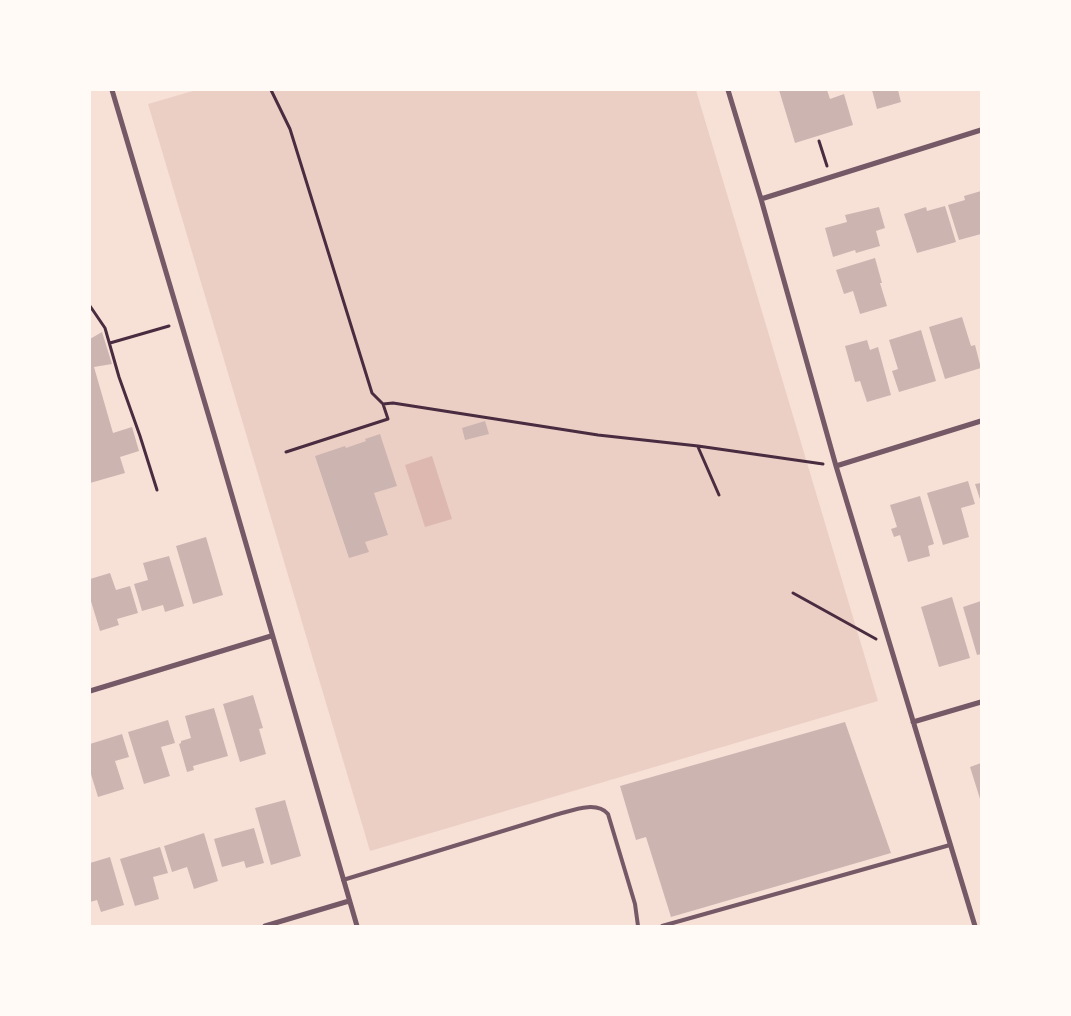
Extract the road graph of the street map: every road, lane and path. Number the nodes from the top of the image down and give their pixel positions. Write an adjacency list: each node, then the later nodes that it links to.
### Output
1 (112, 90): 9 (street)
2 (271, 90): 11 (path)
3 (728, 90): 7 (street)
4 (981, 130): 6 (street)
5 (819, 141): 6 (path)
6 (830, 177): 7 (street)
7 (761, 198): 15 (street)
8 (90, 306): 10 (path)
9 (181, 322): 10 (path); 19 (street)
10 (110, 343): 16 (path)
11 (384, 404): 13 (path); 14 (path)
12 (981, 421): 15 (street)
13 (698, 446): 15 (path); 17 (path)
14 (286, 452)
15 (836, 466): 20 (street)
16 (156, 490)
17 (719, 495)
18 (793, 593): 20 (path)
19 (272, 636): 21 (street); 25 (street)
20 (890, 647): 23 (street)
21 (90, 691)
22 (981, 702): 23 (street)
23 (913, 722): 24 (street)
24 (950, 845): 30 (lane); 31 (street)
25 (343, 880): 26 (street); 29 (lane)
26 (349, 901): 27 (street); 28 (street)
27 (265, 926)
28 (357, 926)
29 (638, 926)
30 (662, 926)
31 (975, 926)

